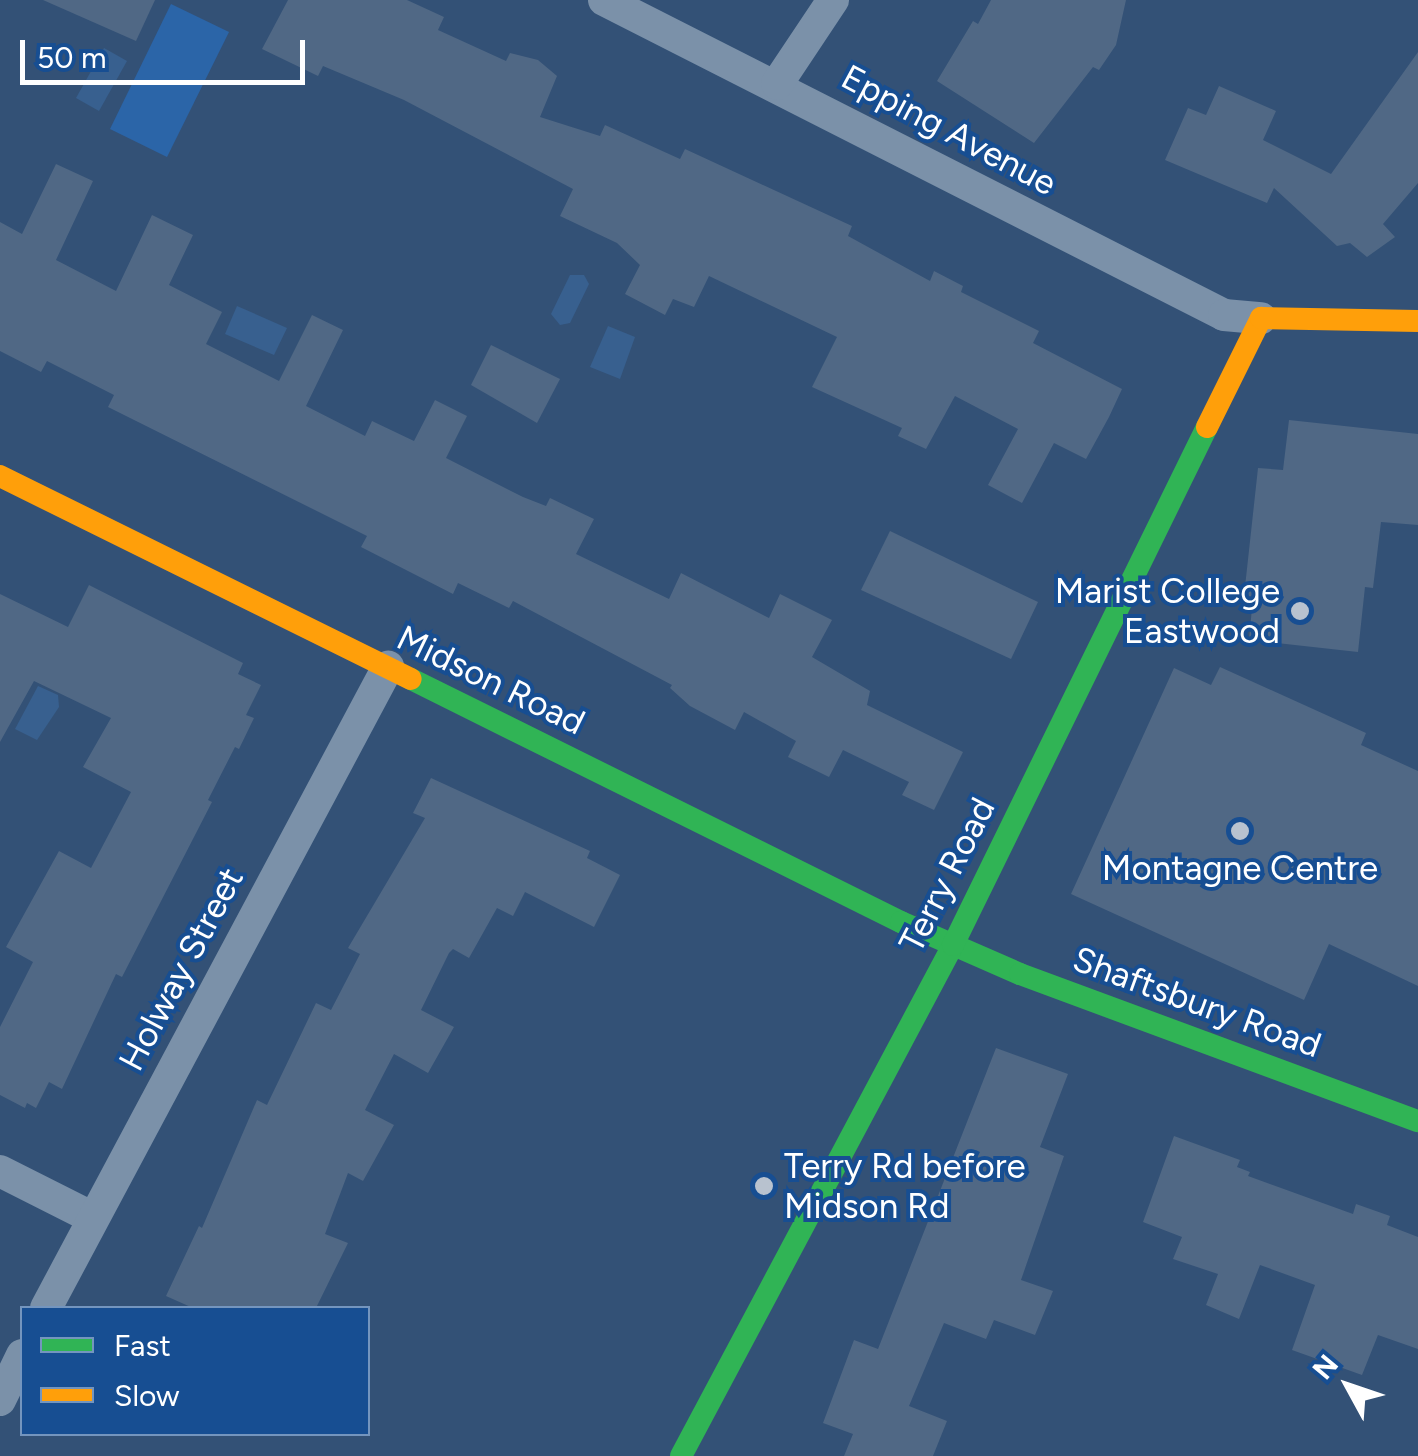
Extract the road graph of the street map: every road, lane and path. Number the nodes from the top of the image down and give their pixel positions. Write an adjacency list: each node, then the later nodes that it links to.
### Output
1 (604, 0): 3 (street, Epping Avenue)
2 (833, 0): 3 (street)
3 (777, 84): 4 (street, Epping Avenue)
4 (1261, 318): 5 (street); 8 (street, Terry Road)
5 (1418, 321)
6 (0, 476): 7 (street, Midson Road)
7 (388, 667): 8 (street, Midson Road); 11 (street, Holway Street)
8 (952, 945): 9 (street, Shaftsbury Road); 15 (street, Terry Road)
9 (1418, 1121)
10 (0, 1171): 11 (street)
11 (93, 1218): 12 (street, Holway Street)
12 (47, 1306)
13 (20, 1358): 14 (street)
14 (0, 1400)
15 (682, 1456)

